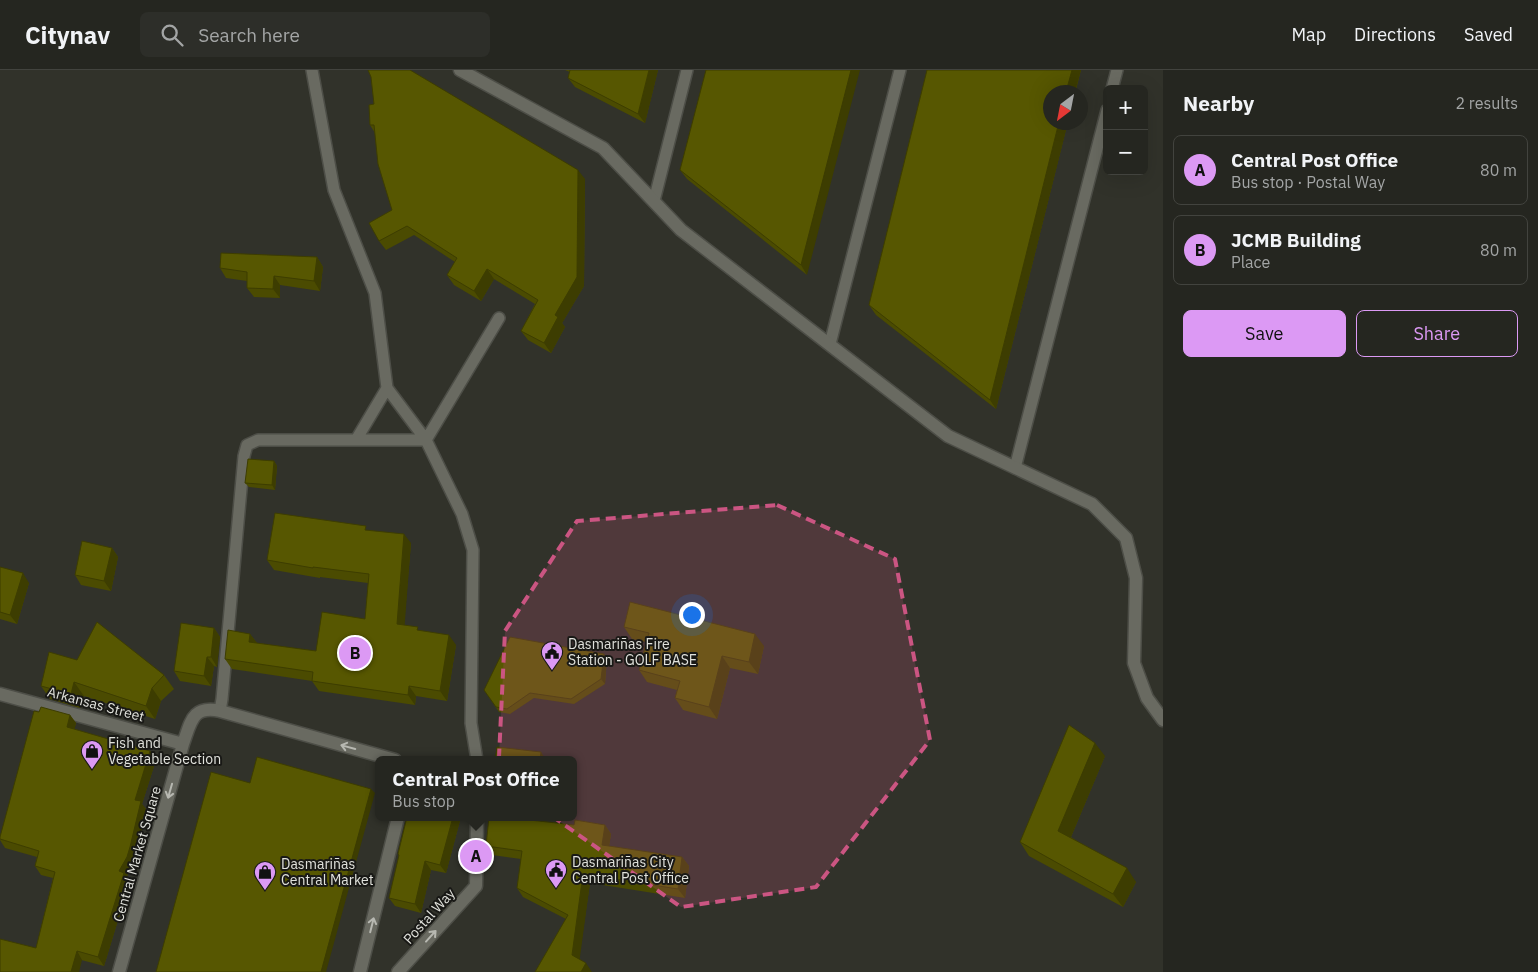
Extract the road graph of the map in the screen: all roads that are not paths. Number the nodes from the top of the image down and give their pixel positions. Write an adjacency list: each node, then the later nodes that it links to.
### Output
1 (312, 70): 11 (lane)
2 (460, 70): 8 (street)
3 (687, 70): 8 (lane)
4 (900, 70): 10 (lane)
5 (1117, 70): 6 (lane)
6 (1113, 85)
7 (1103, 126): 14 (lane)
8 (654, 201): 10 (street)
9 (499, 318): 13 (lane)
10 (830, 344): 14 (street)
11 (387, 388): 12 (lane); 13 (lane)
12 (356, 440): 13 (lane); 16 (lane)
13 (426, 440): 20 (lane)
14 (1015, 468): 17 (street)
15 (0, 694): 18 (street, Arkansas Street)
16 (220, 711): 18 (street, Central Market Square); 19 (street, Central Market Square, one-way to 16)
17 (1163, 720)
18 (183, 744): 23 (street, Central Market Square, one-way to 23)
19 (381, 756)
20 (475, 756)
21 (397, 821): 24 (street, one-way to 21)
22 (477, 821): 25 (street, Postal Way, one-way to 22)
23 (119, 972)
24 (360, 972)
25 (398, 972)

